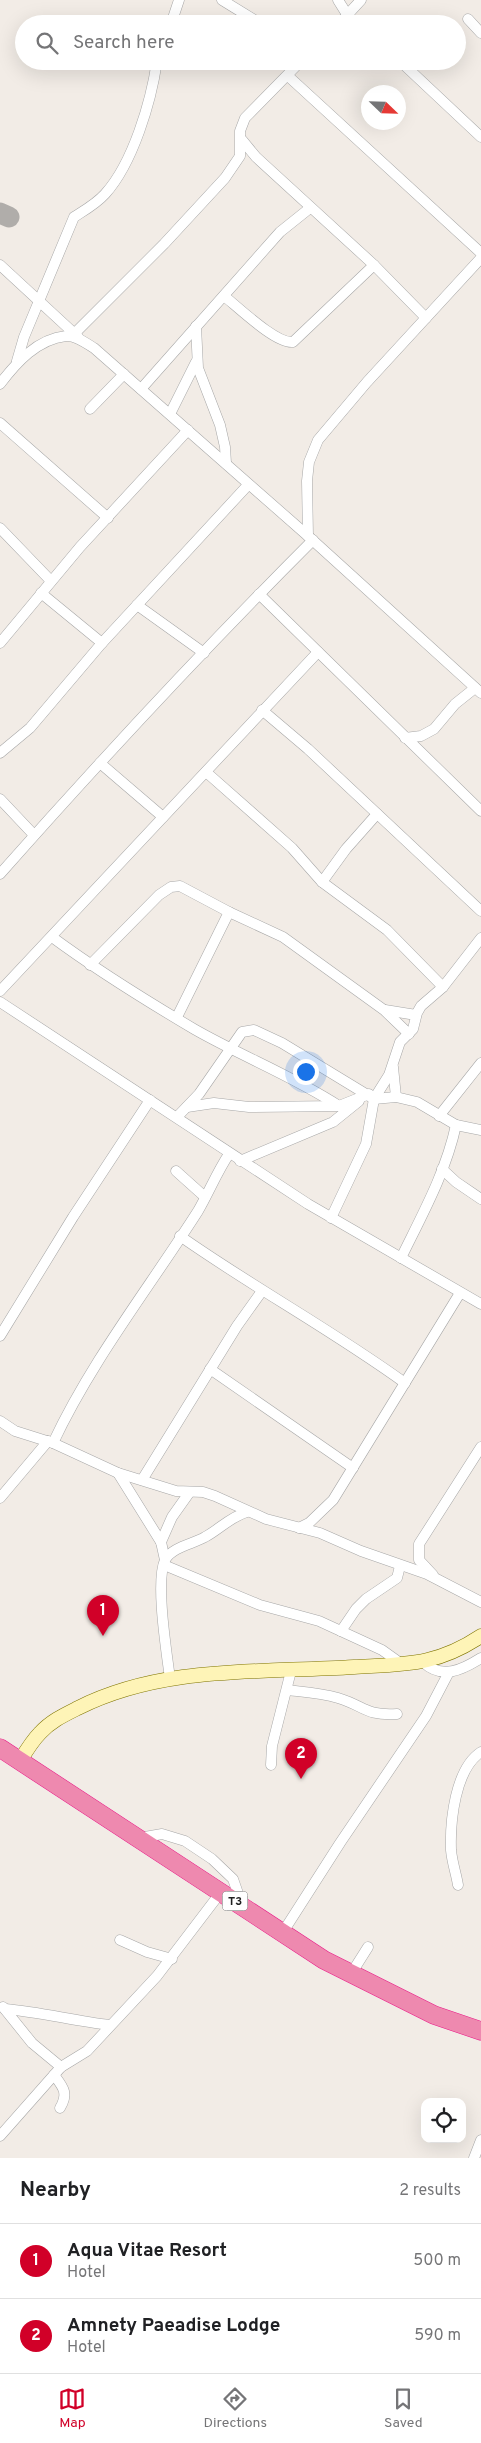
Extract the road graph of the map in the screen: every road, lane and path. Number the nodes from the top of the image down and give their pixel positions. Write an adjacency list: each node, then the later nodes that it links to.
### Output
1 (179, 0): 5 (street)
2 (222, 0): 6 (street)
3 (338, 0): 7 (street)
4 (361, 0): 8 (street)
5 (174, 15)
6 (246, 15)
7 (347, 15)
8 (349, 15)
9 (468, 19): 10 (street)
10 (481, 33)
11 (155, 70): 23 (street)
12 (293, 70): 14 (street)
13 (410, 70): 15 (street)
14 (288, 76): 16 (street); 18 (street)
15 (481, 136)
16 (242, 140): 17 (street); 26 (street)
17 (310, 208): 21 (street); 22 (street)
18 (481, 253)
19 (481, 258): 24 (street)
20 (0, 265): 23 (street)
21 (374, 265): 22 (street); 24 (street)
22 (224, 296): 25 (street)
23 (39, 300): 26 (street); 27 (street)
24 (426, 318): 40 (street)
25 (196, 326): 28 (street); 31 (street)
26 (77, 336): 27 (street); 29 (street)
27 (17, 361): 30 (street)
28 (196, 362): 33 (street); 36 (street)
29 (124, 374): 31 (street); 32 (street)
30 (0, 384)
31 (141, 389): 33 (street)
32 (90, 409)
33 (170, 414): 35 (street)
34 (0, 423): 38 (street)
35 (188, 430): 36 (street); 38 (street)
36 (226, 463): 37 (street)
37 (248, 485): 40 (street); 44 (street)
38 (108, 518): 41 (street)
39 (0, 528): 41 (street)
40 (311, 538): 43 (street); 49 (street)
41 (51, 581): 42 (street)
42 (41, 593): 45 (street); 46 (street)
43 (259, 594): 47 (street); 48 (street)
44 (137, 605): 46 (street); 48 (street)
45 (0, 643)
46 (102, 643): 53 (street)
47 (318, 652): 50 (street); 52 (street)
48 (204, 653): 55 (street)
49 (478, 690): 51 (street)
50 (262, 710): 56 (street); 59 (street)
51 (434, 730): 52 (street); 54 (street)
52 (405, 738): 54 (street)
53 (0, 752)
54 (420, 753): 58 (street)
55 (100, 762): 60 (street); 61 (street)
56 (206, 772): 60 (street); 63 (street)
57 (0, 799): 61 (street)
58 (481, 811)
59 (377, 814): 63 (street); 64 (street)
60 (163, 817): 66 (street)
61 (34, 835): 62 (street)
62 (0, 874)
63 (322, 882): 69 (street)
64 (481, 910)
65 (229, 912): 68 (street); 72 (street); 74 (street)
66 (52, 937): 68 (street); 70 (street)
67 (481, 938): 69 (street)
68 (90, 965): 74 (street)
69 (443, 987): 73 (street)
70 (0, 991)
71 (0, 1002): 81 (street)
72 (384, 1010): 73 (street); 75 (street)
73 (416, 1015): 75 (street)
74 (177, 1017): 76 (street)
75 (409, 1034): 78 (street)
76 (230, 1048): 79 (street); 82 (street); 83 (street)
77 (481, 1063): 84 (street)
78 (393, 1066): 79 (street); 80 (street)
79 (369, 1097): 80 (street); 82 (street); 89 (street); 94 (street)
80 (396, 1097): 84 (street)
81 (150, 1100): 85 (street); 100 (street)
82 (339, 1106): 83 (street)
83 (187, 1107): 85 (street)
84 (439, 1116): 86 (street)
85 (177, 1117): 88 (street)
86 (456, 1125): 87 (street); 90 (street)
87 (481, 1130)
88 (229, 1154): 89 (street); 92 (street)
89 (240, 1161): 94 (street)
90 (442, 1170): 93 (street); 96 (street)
91 (176, 1171): 92 (street)
92 (204, 1197): 95 (street)
93 (481, 1199)
94 (331, 1218): 96 (street)
95 (180, 1236): 97 (street); 104 (street)
96 (401, 1258): 98 (street)
97 (262, 1291): 101 (street); 102 (street)
98 (460, 1294): 99 (street); 102 (street)
99 (481, 1304)
100 (0, 1336)
101 (210, 1368): 106 (street); 108 (street)
102 (405, 1383): 106 (street)
103 (0, 1421): 104 (street)
104 (51, 1442): 107 (street); 110 (street)
105 (481, 1446): 116 (street)
106 (353, 1468): 112 (street)
107 (118, 1472): 108 (street); 113 (street)
108 (142, 1480): 109 (street)
109 (189, 1493): 111 (street); 113 (street)
110 (0, 1498)
111 (247, 1512): 112 (street); 114 (street)
112 (300, 1528): 115 (street)
113 (161, 1542): 114 (street)
114 (165, 1562): 118 (street); 125 (street)
115 (400, 1566): 116 (street); 118 (street)
116 (443, 1583): 117 (street)
117 (481, 1602)
118 (342, 1631): 122 (street)
119 (481, 1636): 121 (main road)
120 (481, 1658): 124 (street)
121 (423, 1662): 122 (main road); 124 (street)
122 (402, 1665): 123 (main road)
123 (291, 1670): 125 (main road); 126 (street)
124 (449, 1672): 136 (street)
125 (170, 1679): 130 (main road)
126 (287, 1690): 127 (street); 131 (street)
127 (398, 1714)
128 (0, 1748): 130 (highway, T3)
129 (481, 1752): 133 (street)
130 (20, 1760): 132 (highway, T3)
131 (271, 1765)
132 (138, 1838): 134 (highway, T3); 135 (street)
133 (458, 1885)
134 (221, 1892): 135 (highway, T3); 139 (street)
135 (242, 1905): 136 (highway, T3)
136 (283, 1932): 140 (highway, T3)
137 (120, 1940): 139 (street)
138 (368, 1947): 140 (street)
139 (172, 1959): 142 (street)
140 (351, 1974): 143 (highway, T3)
141 (3, 2006): 142 (street); 144 (street)
142 (110, 2025): 144 (street)
143 (481, 2031)
144 (57, 2071): 145 (street); 146 (street)
145 (60, 2108)
146 (0, 2136)
147 (481, 2140): 148 (street)
148 (474, 2158)

